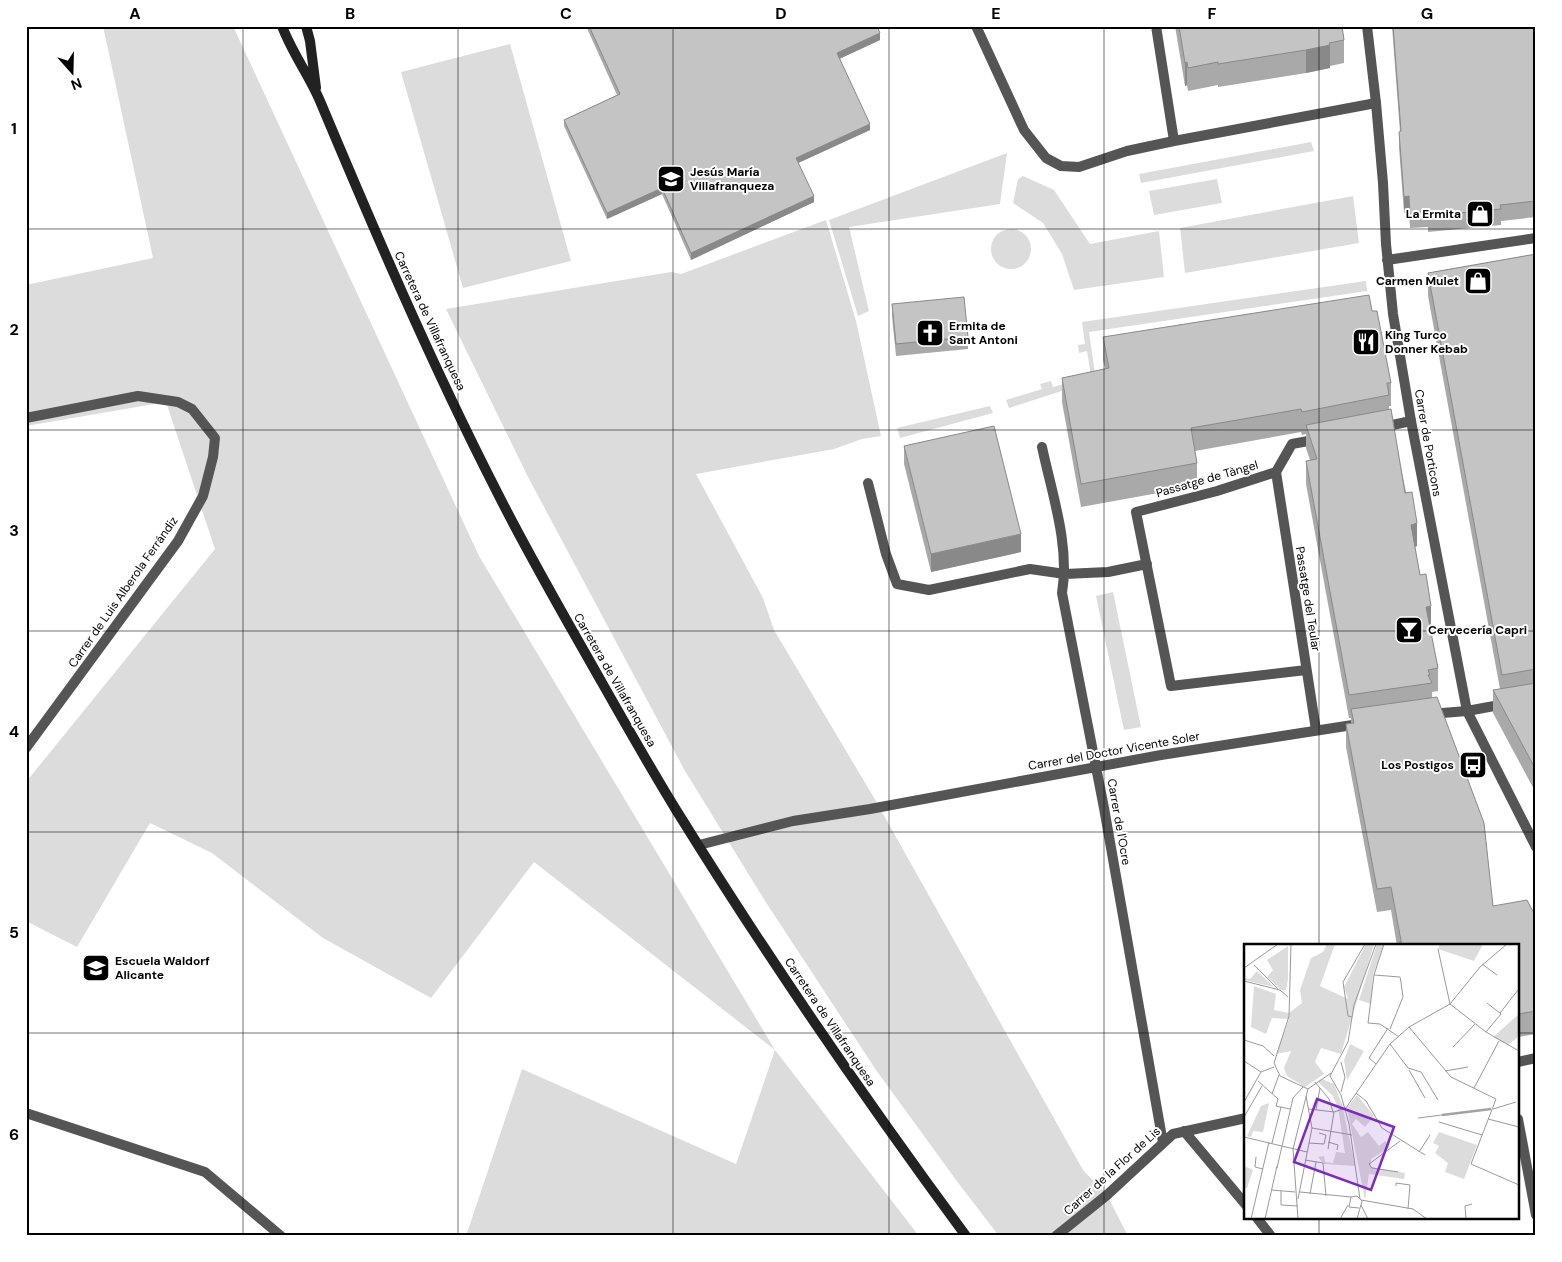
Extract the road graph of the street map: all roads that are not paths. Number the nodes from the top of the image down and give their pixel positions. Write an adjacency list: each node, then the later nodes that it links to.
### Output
1 (282, 26): 6 (main road, Carretera de Villafranquesa)
2 (306, 26): 6 (main road, Carretera de Villafranquesa)
3 (976, 26): 8 (street)
4 (1156, 26): 8 (street)
5 (1367, 26): 7 (street, Carrer de Porticons)
6 (317, 94): 28 (main road, Carretera de Villafranquesa)
7 (1376, 103): 8 (street); 10 (street, Carrer de Porticons)
8 (1174, 141)
9 (1536, 238): 10 (street)
10 (1387, 260): 12 (street, Carrer de Porticons)
11 (26, 418): 26 (street, Carrer de Luis Alberola Ferrándiz)
12 (1411, 421): 13 (street); 22 (street, Carrer de Porticons)
13 (1374, 428)
14 (1329, 437): 16 (street, Passatge de Tàngel)
15 (1042, 447): 19 (street, Carrer de l'Ocre)
16 (1276, 472): 18 (street, Passatge de Tàngel); 20 (street, Passatge del Teular)
17 (868, 483): 19 (street)
18 (1147, 564): 19 (street); 20 (street, Passatge de Tàngel)
19 (1065, 574): 27 (street, Carrer de l'Ocre)
20 (1306, 670): 25 (street, Passatge del Teular)
21 (1514, 703): 22 (street)
22 (1467, 711): 23 (street); 29 (street, Carrer de Porticons)
23 (1416, 716)
24 (1367, 722): 25 (street, Carrer del Doctor Vicente Soler)
25 (1316, 730): 27 (street, Carrer del Doctor Vicente Soler)
26 (26, 748)
27 (1096, 766): 28 (street, Carrer del Doctor Vicente Soler); 36 (street, Carrer de l'Ocre)
28 (699, 845): 41 (main road, Carretera de Villafranquesa)
29 (1536, 846)
30 (1536, 1058): 31 (street)
31 (1520, 1062)
32 (26, 1113): 40 (street)
33 (1244, 1118): 35 (street, Carrer de la Flor de Lis)
34 (1520, 1130): 38 (street)
35 (1184, 1131): 36 (street, Carrer de la Flor de Lis); 37 (street)
36 (1163, 1143): 42 (street, Carrer de la Flor de Lis)
37 (1244, 1203)
38 (1536, 1215)
39 (1258, 1220): 43 (street)
40 (280, 1236)
41 (966, 1236)
42 (1056, 1236)
43 (1271, 1236)

